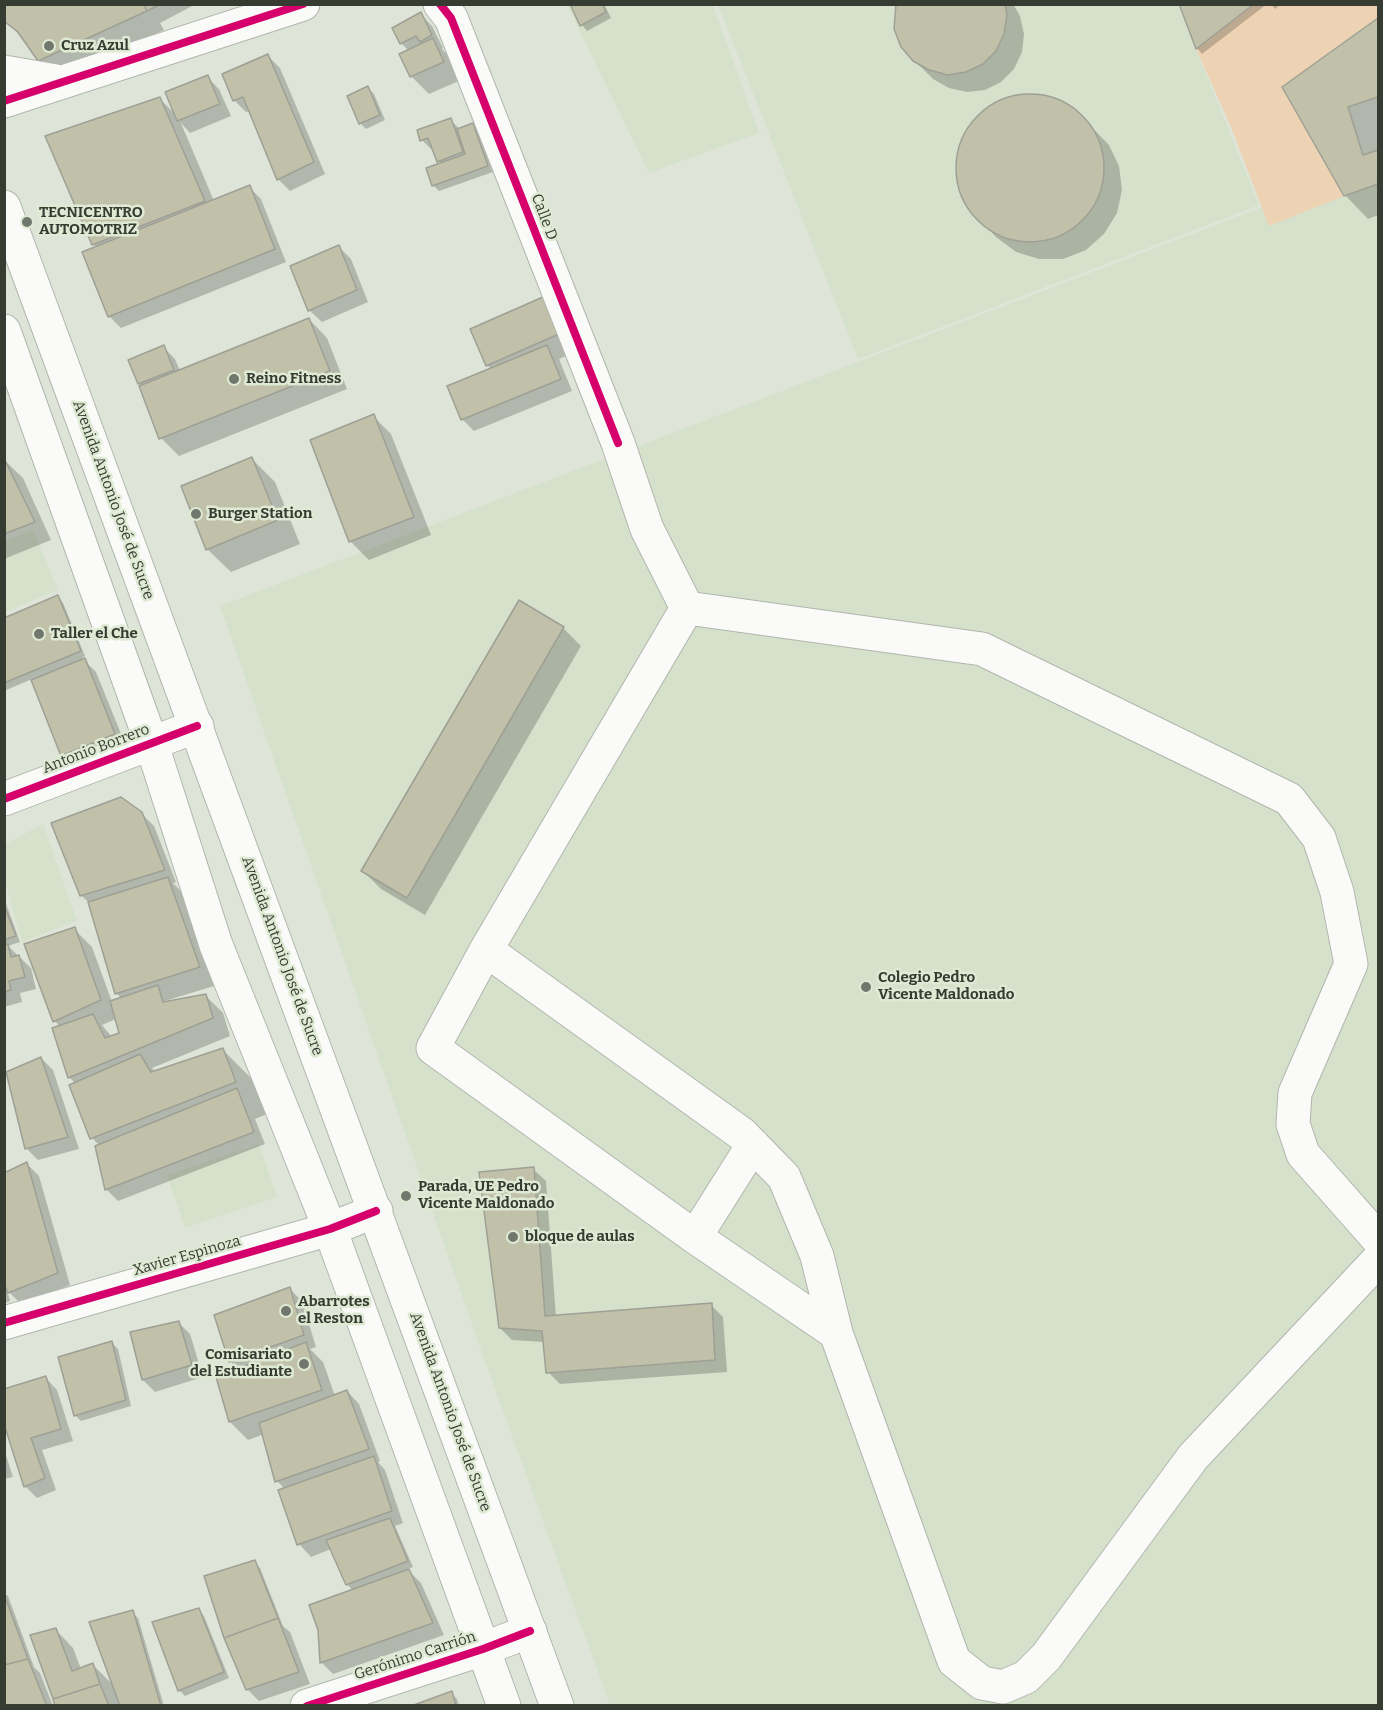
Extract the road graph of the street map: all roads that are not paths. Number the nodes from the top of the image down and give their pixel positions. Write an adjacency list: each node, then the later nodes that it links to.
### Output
1 (303, 4): 4 (main road)
2 (440, 4): 8 (main road, Calle D)
3 (4, 72): 4 (main road)
4 (64, 82): 5 (main road)
5 (4, 101)
6 (4, 207): 9 (main road, Avenida Antonio José de Sucre)
7 (5, 332): 10 (main road)
8 (687, 608): 12 (main road); 17 (main road)
9 (196, 726): 10 (main road, Antonio Borrero); 14 (main road, Avenida Antonio José de Sucre)
10 (151, 742): 11 (main road, Antonio Borrero); 15 (main road)
11 (4, 798)
12 (486, 950): 13 (main road); 16 (main road)
13 (753, 1145): 16 (main road); 20 (main road)
14 (376, 1211): 15 (main road, Xavier Espinoza); 21 (main road, Avenida Antonio José de Sucre)
15 (330, 1229): 19 (main road, Xavier Espinoza); 22 (main road)
16 (695, 1237): 20 (main road)
17 (1378, 1239)
18 (1378, 1260): 20 (main road)
19 (4, 1323)
20 (836, 1333)
21 (530, 1631): 22 (main road, Gerónimo Carrión); 25 (main road, Avenida Antonio José de Sucre)
22 (483, 1649): 23 (main road, Gerónimo Carrión); 24 (main road)
23 (307, 1706)
24 (504, 1706)
25 (557, 1706)

